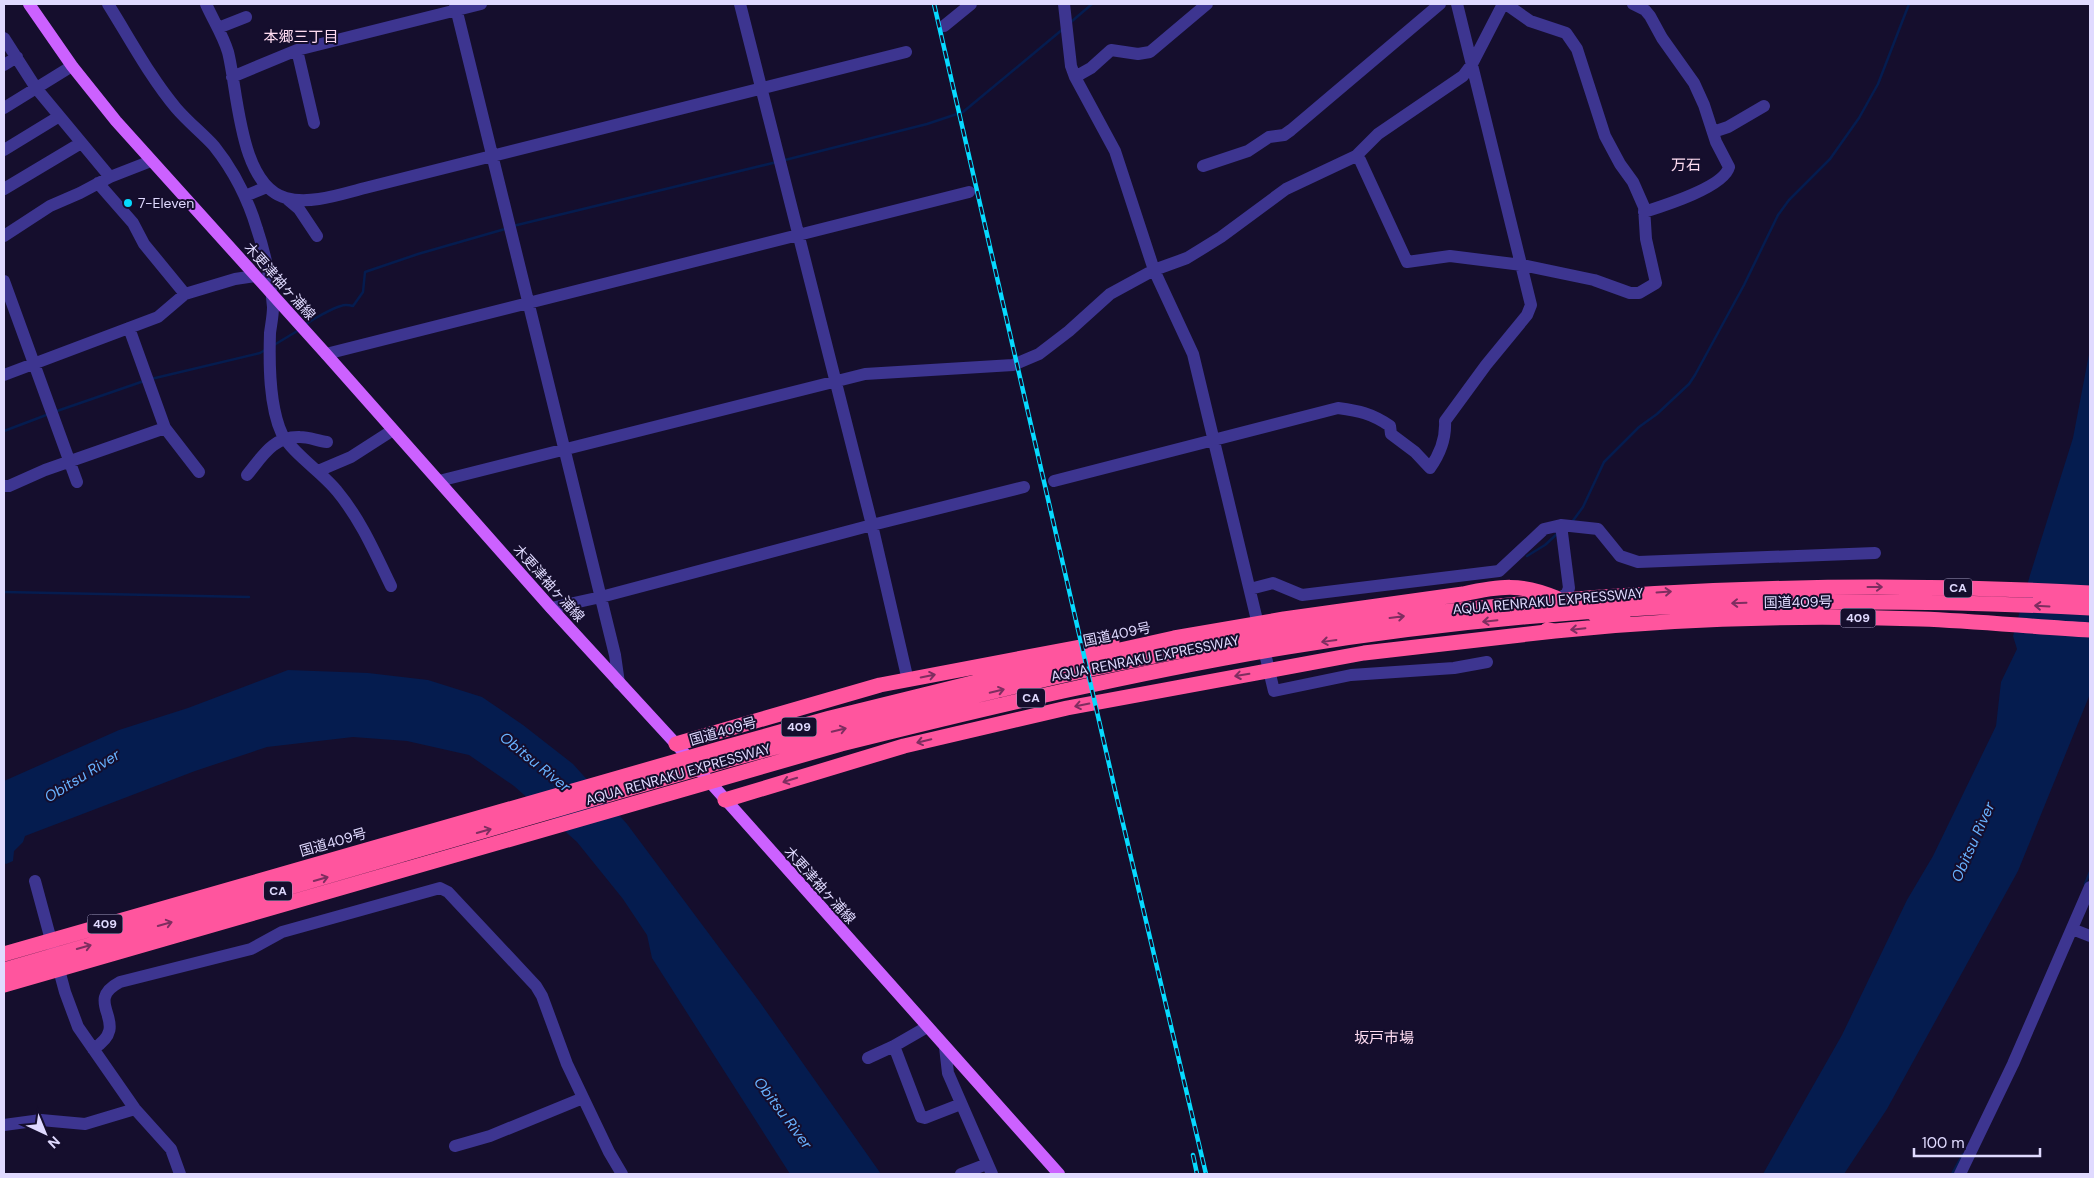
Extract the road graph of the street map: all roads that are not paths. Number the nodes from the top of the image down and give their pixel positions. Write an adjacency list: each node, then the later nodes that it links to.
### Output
1 (29, 4): 23 (main road, 木更津袖ヶ浦線)
2 (108, 4): 44 (street)
3 (206, 4): 16 (street)
4 (481, 4): 13 (street)
5 (740, 4): 27 (street)
6 (971, 4): 15 (street)
7 (1064, 4): 25 (street)
8 (1207, 4): 25 (street)
9 (1440, 4): 38 (street)
10 (1457, 4): 21 (street)
11 (1504, 4): 21 (street); 46 (street)
12 (1633, 4): 32 (street)
13 (456, 7): 18 (street); 35 (street)
14 (246, 17): 16 (street)
15 (944, 26)
16 (218, 28): 24 (street)
17 (4, 38): 20 (street)
18 (297, 50): 24 (street); 31 (street)
19 (906, 52): 27 (street)
20 (16, 57): 22 (street); 26 (street)
21 (1472, 64): 36 (street); 50 (street)
22 (4, 65)
23 (72, 66): 26 (street); 37 (main road, 木更津袖ヶ浦線)
24 (232, 77): 41 (street)
25 (1075, 77): 51 (street)
26 (36, 88): 29 (street); 30 (street)
27 (761, 89): 35 (street); 47 (street)
28 (1764, 106): 32 (street)
29 (4, 108)
30 (58, 117): 33 (street); 34 (street)
31 (314, 123)
32 (1713, 132): 46 (street)
33 (81, 143): 39 (street); 42 (street)
34 (4, 150)
35 (493, 156): 45 (street); 56 (street)
36 (1356, 156): 50 (street); 51 (street)
37 (151, 161): 39 (street); 52 (main road, 木更津袖ヶ浦線)
38 (1203, 166)
39 (110, 177): 40 (street)
40 (98, 183): 48 (street); 54 (street)
41 (267, 187): 44 (street); 45 (street)
42 (4, 190)
43 (969, 192): 47 (street)
44 (245, 196): 55 (street)
45 (286, 198): 49 (street)
46 (1644, 212): 50 (street)
47 (798, 235): 56 (street); 61 (street)
48 (4, 236)
49 (317, 236)
50 (1522, 265): 65 (street)
51 (1154, 270): 61 (street); 65 (street)
52 (255, 276): 54 (street); 55 (main road, 木更津袖ヶ浦線)
53 (4, 281): 59 (street)
54 (185, 294): 57 (street)
55 (271, 294): 58 (main road, 木更津袖ヶ浦線); 64 (street)
56 (529, 303): 58 (street); 67 (street)
57 (130, 328): 59 (street); 62 (street)
58 (326, 354): 63 (main road, 木更津袖ヶ浦線)
59 (33, 364): 60 (street); 68 (street)
60 (4, 375)
61 (835, 382): 67 (street); 77 (street)
62 (165, 428): 68 (street); 70 (street)
63 (393, 430): 69 (street); 72 (main road, 木更津袖ヶ浦線)
64 (285, 438): 66 (street); 69 (street); 71 (street)
65 (1214, 440): 73 (street); 81 (street)
66 (327, 442)
67 (565, 450): 72 (street); 84 (street)
68 (69, 462): 74 (street); 75 (street)
69 (318, 471): 80 (street)
70 (199, 472)
71 (247, 475)
72 (439, 481): 86 (main road, 木更津袖ヶ浦線)
73 (1054, 481)
74 (77, 482)
75 (4, 486)
76 (1024, 487): 77 (street)
77 (872, 525): 84 (street); 93 (street)
78 (1561, 525): 79 (street); 81 (street); 85 (street)
79 (1875, 553)
80 (391, 586)
81 (1250, 589): 92 (street)
82 (2090, 593): 103 (highway, AQUA RENRAKU EXPRESSWAY / CA, one-way to 82)
83 (1463, 594): 85 (highway, 国道409号 / 409); 88 (highway, 国道409号 / 409); 91 (highway, 国道409号 / 409)
84 (601, 597): 86 (street); 94 (street)
85 (1559, 599): 89 (highway, 国道409号 / 409)
86 (550, 608): 94 (main road, 木更津袖ヶ浦線)
87 (2090, 608): 104 (highway, AQUA RENRAKU EXPRESSWAY / CA, one-way to 104)
88 (1284, 619): 95 (highway, one-way to 88); 101 (highway, 国道409号 / 409)
89 (1626, 623): 90 (highway, 国道409号 / 409); 91 (highway, 国道409号 / 409, one-way to 91)
90 (2090, 630)
91 (1554, 631): 96 (highway, one-way to 96)
92 (1487, 662)
93 (906, 672)
94 (619, 683): 95 (main road, 木更津袖ヶ浦線)
95 (676, 744): 96 (main road, 木更津袖ヶ浦線)
96 (724, 800): 105 (main road, 木更津袖ヶ浦線)
97 (36, 880): 101 (street)
98 (2090, 887): 99 (street)
99 (2072, 929): 100 (street); 120 (street)
100 (2090, 936)
101 (50, 940): 102 (highway, 国道409号 / 409); 108 (street)
102 (4, 954)
103 (4, 970)
104 (4, 985)
105 (927, 1028): 106 (street); 107 (main road, 木更津袖ヶ浦線)
106 (894, 1046): 109 (street); 111 (street)
107 (945, 1047): 111 (street); 119 (main road, 木更津袖ヶ浦線)
108 (93, 1049): 110 (street); 112 (street)
109 (868, 1058)
110 (583, 1098): 114 (street); 117 (street)
111 (961, 1104): 115 (street)
112 (135, 1109): 113 (street); 116 (street)
113 (4, 1125)
114 (455, 1146)
115 (990, 1169): 118 (street)
116 (180, 1174)
117 (622, 1174)
118 (961, 1174)
119 (1059, 1174)
120 (1960, 1174)

